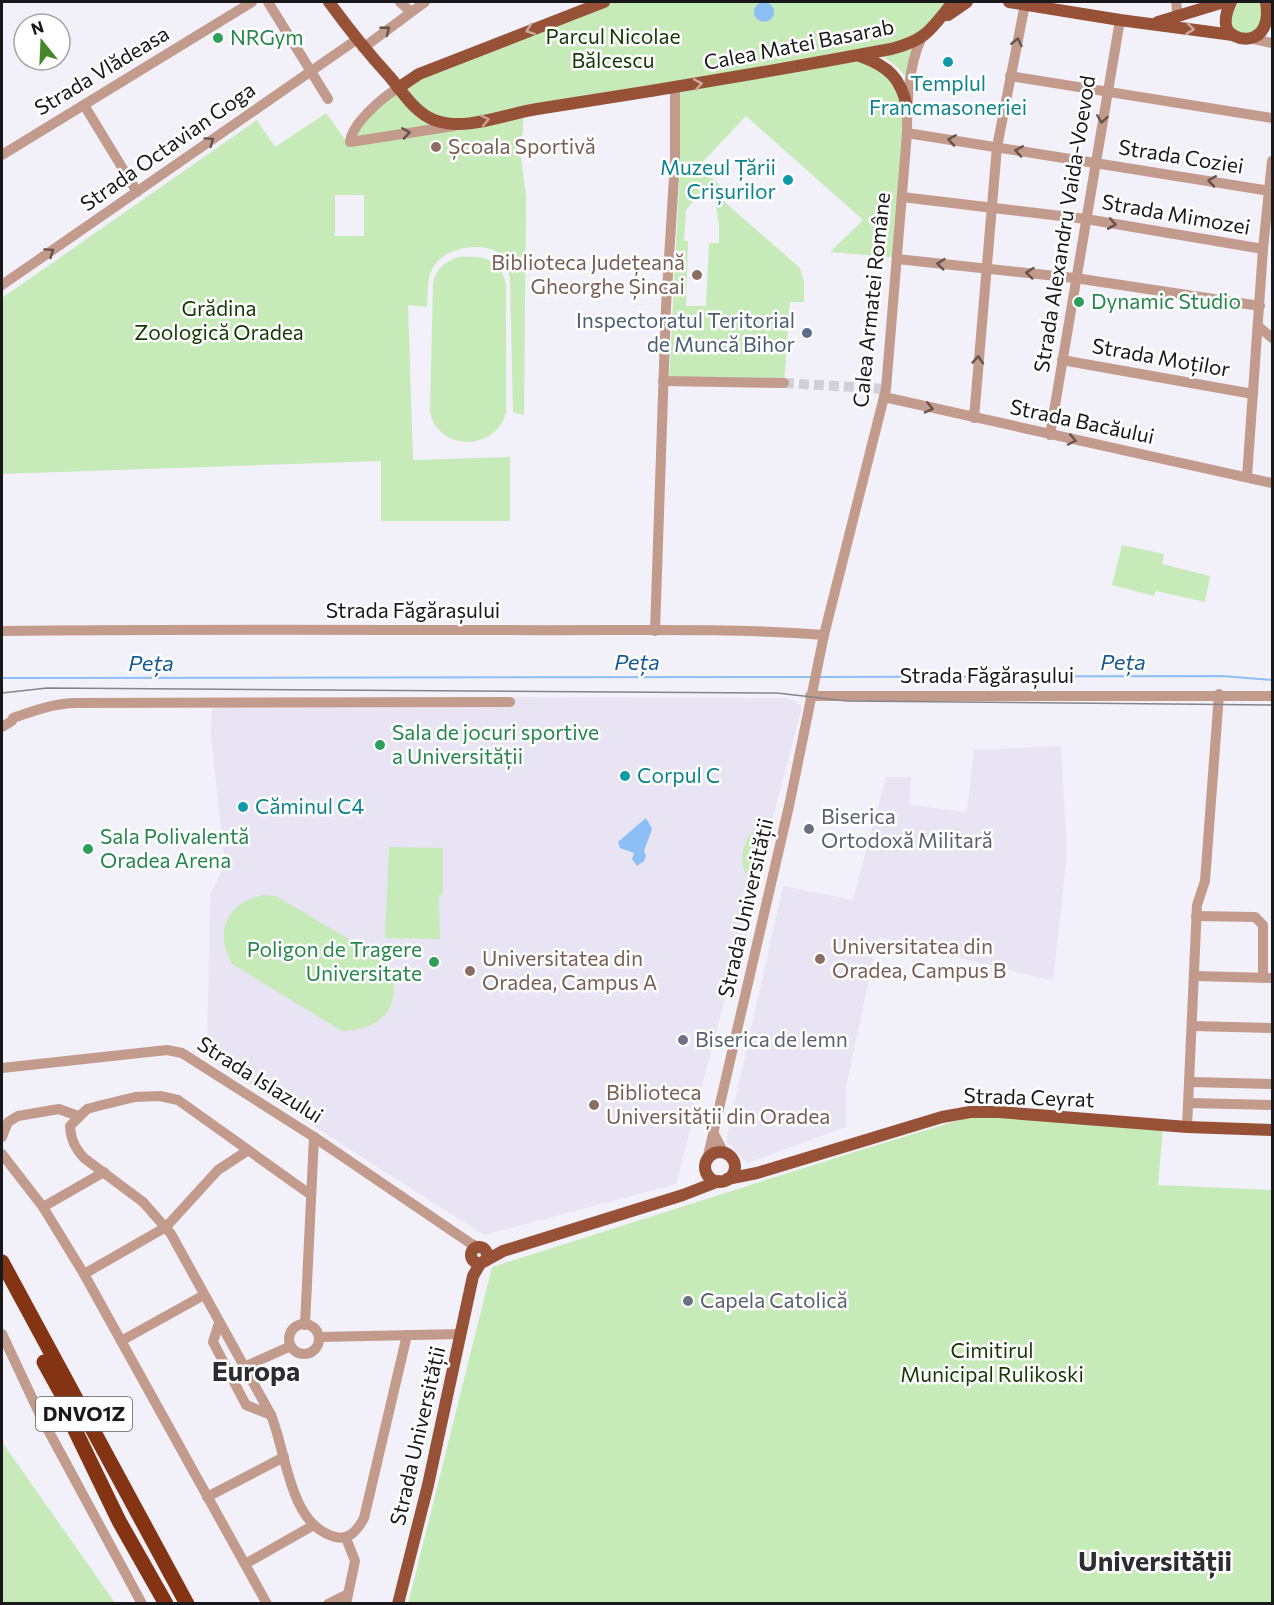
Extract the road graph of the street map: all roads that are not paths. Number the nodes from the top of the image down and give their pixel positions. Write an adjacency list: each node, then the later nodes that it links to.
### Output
1 (252, 2): 33 (street, Strada Vlădeasa)
2 (268, 2): 27 (street)
3 (329, 2): 25 (main road, Calea Matei Basarab)
4 (400, 2): 15 (street)
5 (425, 2): 15 (street, Strada Octavian Goga)
6 (604, 2): 29 (main road, one-way to 29)
7 (952, 2): 19 (main road, Calea Matei Basarab)
8 (967, 2): 19 (main road)
9 (1009, 2): 14 (main road)
10 (1176, 2): 16 (street)
11 (1224, 2): 16 (main road)
12 (1231, 2): 21 (main road)
13 (1266, 2): 20 (main road)
14 (1025, 4): 17 (main road); 28 (street, one-way to 14)
15 (410, 11): 25 (street, Strada Octavian Goga, one-way to 15)
16 (1178, 17): 18 (main road)
17 (1120, 20): 18 (main road); 31 (street, Strada Alexandru Vaida-Voevod)
18 (1148, 24): 21 (main road, one-way to 21)
19 (931, 29): 23 (main road, Calea Matei Basarab)
20 (1269, 29): 22 (main road); 24 (street)
21 (1233, 35): 22 (main road)
22 (1249, 38): 24 (street)
23 (921, 39): 26 (main road, Calea Matei Basarab); 34 (street, Calea Armatei Române)
24 (1272, 42)
25 (360, 44): 27 (street, Strada Octavian Goga); 29 (main road, Calea Matei Basarab)
26 (859, 55): 30 (main road, Calea Matei Basarab, one-way to 26); 34 (main road)
27 (311, 72): 32 (street); 42 (street, Strada Octavian Goga, one-way to 27)
28 (1010, 76): 31 (street); 38 (street)
29 (398, 88): 36 (main road, Calea Matei Basarab); 36 (street, one-way to 36)
30 (675, 88): 36 (main road, Calea Matei Basarab, one-way to 30); 56 (street)
31 (1106, 92): 35 (street); 41 (street, Strada Alexandru Vaida-Voevod, one-way to 41)
32 (328, 99)
33 (84, 105): 39 (street, Strada Vlădeasa); 42 (street)
34 (907, 106): 37 (street, Calea Armatei Române)
35 (1272, 118)
36 (463, 124)
37 (908, 133): 38 (street, Strada Coziei, one-way to 37); 44 (street, Calea Armatei Române)
38 (997, 147): 41 (street, Strada Coziei, one-way to 38); 45 (street)
39 (2, 154)
40 (1272, 160): 43 (street)
41 (1095, 163): 43 (street, Strada Coziei, one-way to 41); 46 (street, Strada Alexandru Vaida-Voevod)
42 (137, 192): 51 (street, Strada Octavian Goga, one-way to 42)
43 (1270, 195): 47 (street)
44 (902, 197): 45 (street, Strada Mimozei); 48 (street, Calea Armatei Române)
45 (992, 208): 46 (street, Strada Mimozei); 49 (street)
46 (1086, 219): 47 (street, Strada Mimozei, one-way to 47); 50 (street, Strada Alexandru Vaida-Voevod)
47 (1263, 249): 52 (street)
48 (897, 259): 49 (street, one-way to 48); 59 (street, Calea Armatei Române)
49 (985, 268): 50 (street, one-way to 49); 60 (street, one-way to 49)
50 (1075, 278): 52 (street); 55 (street, Strada Alexandru Vaida-Voevod)
51 (2, 285)
52 (1260, 306): 53 (street)
53 (1259, 327): 54 (street); 58 (street)
54 (1272, 339)
55 (1062, 360): 58 (street, Strada Moților); 61 (street, Strada Alexandru Vaida-Voevod)
56 (663, 381): 57 (street); 65 (street)
57 (784, 383)
58 (1254, 394): 62 (street)
59 (884, 398): 60 (street, Strada Bacăului, one-way to 60); 66 (street, Calea Armatei Române)
60 (974, 418): 61 (street, Strada Bacăului)
61 (1050, 435): 62 (street, Strada Bacăului, one-way to 62)
62 (1246, 477): 63 (street, Strada Bacăului)
63 (1272, 483)
64 (2, 631): 65 (street, Strada Făgărașului)
65 (655, 631): 66 (street, Strada Făgărașului)
66 (824, 636): 67 (street, Calea Armatei Române)
67 (816, 668): 68 (street, Strada Universității)
68 (811, 694): 69 (street, Strada Făgărașului); 87 (street, Strada Universității)
69 (1219, 694): 70 (street, Strada Făgărașului); 74 (street)
70 (1272, 696)
71 (510, 702): 72 (street)
72 (7, 718): 73 (street)
73 (2, 727)
74 (1196, 916): 75 (street); 76 (street)
75 (1194, 976): 76 (street); 77 (street)
76 (1268, 978)
77 (1192, 1026): 78 (street); 80 (street)
78 (1272, 1028)
79 (2, 1068): 89 (street, Strada Islazului)
80 (1190, 1082): 81 (street); 82 (street)
81 (1272, 1084)
82 (1189, 1103): 83 (street); 85 (street)
83 (1272, 1105)
84 (78, 1116): 88 (street); 90 (street); 94 (street)
85 (1187, 1127): 86 (main road, Strada Ceyrat); 95 (main road, Strada Ceyrat)
86 (1272, 1130)
87 (713, 1132): 92 (street); 93 (street, Strada Universității)
88 (2, 1133)
89 (314, 1137): 97 (street); 101 (street, Strada Islazului)
90 (247, 1151): 97 (street); 100 (street)
91 (2, 1154): 99 (street)
92 (729, 1156): 93 (main road); 95 (main road); 96 (main road)
93 (706, 1164): 96 (main road); 98 (main road, Strada Universității)
94 (104, 1172): 99 (street); 100 (street)
95 (757, 1173): 96 (main road, Strada Ceyrat)
96 (723, 1180): 98 (main road)
97 (311, 1195): 107 (street)
98 (683, 1195): 101 (main road)
99 (43, 1207): 103 (street)
100 (166, 1227): 103 (street); 105 (street)
101 (477, 1253): 108 (main road, Strada Universității)
102 (2, 1262): 115 (highway, DNVO1Z)
103 (84, 1274): 112 (street)
104 (2, 1283): 115 (highway, DNVO1Z)
105 (204, 1295): 106 (street); 112 (street)
106 (219, 1323): 114 (street); 116 (street)
107 (305, 1324): 111 (street); 113 (street)
108 (461, 1334): 110 (street); 130 (main road, Strada Universității)
109 (2, 1335): 123 (street)
110 (407, 1335): 111 (street); 120 (street)
111 (319, 1337): 113 (street)
112 (121, 1341): 118 (street)
113 (291, 1346): 114 (street)
114 (244, 1367): 116 (street)
115 (63, 1385): 124 (highway); 125 (highway, DNVO1Z); 126 (highway, DNVO1Z); 127 (highway)
116 (271, 1415): 117 (street)
117 (284, 1457): 118 (street); 119 (street)
118 (207, 1497): 121 (street)
119 (314, 1525): 120 (street); 121 (street)
120 (346, 1538): 122 (street)
121 (245, 1564): 128 (street)
122 (347, 1599): 129 (street)
123 (142, 1604)
124 (166, 1604)
125 (176, 1604)
126 (187, 1604)
127 (197, 1604)
128 (267, 1604)
129 (328, 1604)
130 (398, 1604)

